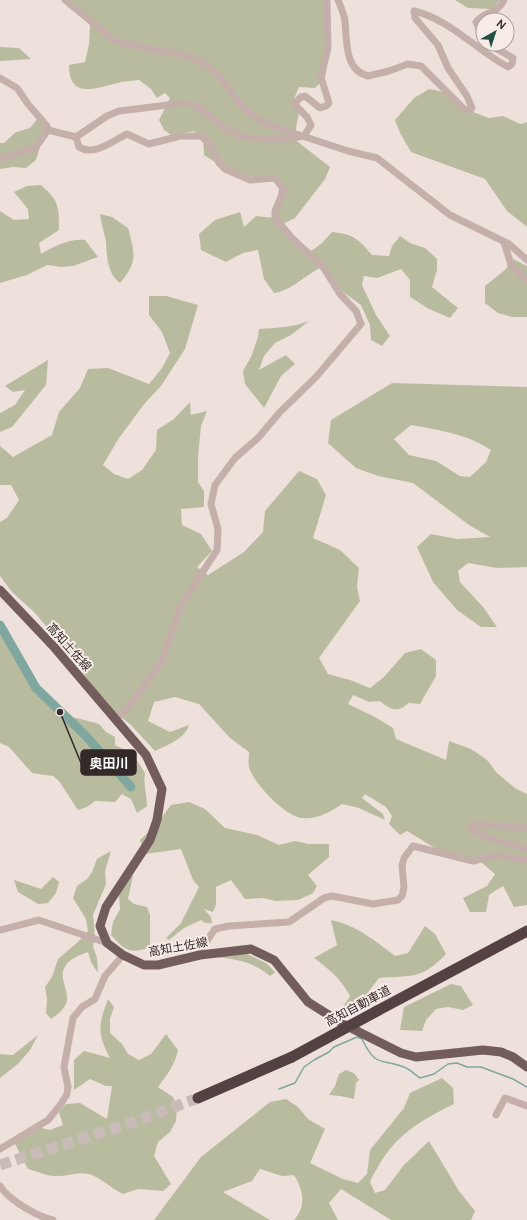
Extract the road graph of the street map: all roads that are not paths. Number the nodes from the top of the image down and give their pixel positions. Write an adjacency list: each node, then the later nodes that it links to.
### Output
1 (65, 0): 11 (street)
2 (327, 0): 11 (street)
3 (338, 0): 6 (street)
4 (504, 0): 5 (street)
5 (490, 12)
6 (475, 44)
7 (486, 52): 8 (street)
8 (502, 52)
9 (0, 78): 10 (street)
10 (48, 130): 12 (street); 13 (street)
11 (304, 136): 12 (street); 14 (street)
12 (76, 137): 18 (street)
13 (0, 160)
14 (504, 242): 15 (street); 16 (street)
15 (527, 260)
16 (527, 282)
17 (0, 590): 18 (main road, 高知土佐線)
18 (116, 720): 24 (main road, 高知土佐線)
19 (527, 828): 20 (street)
20 (527, 849)
21 (527, 860): 26 (street)
22 (0, 930): 24 (street)
23 (527, 931): 28 (highway, 高知自動車道, bridge)
24 (107, 943): 25 (main road, 高知土佐線)
25 (123, 955): 26 (main road, 高知土佐線); 31 (street)
26 (200, 955): 27 (main road, 高知土佐線)
27 (527, 1067)
28 (198, 1098)
29 (527, 1106): 30 (street)
30 (496, 1115)
31 (0, 1150)
32 (0, 1186): 33 (street)
33 (53, 1220)

